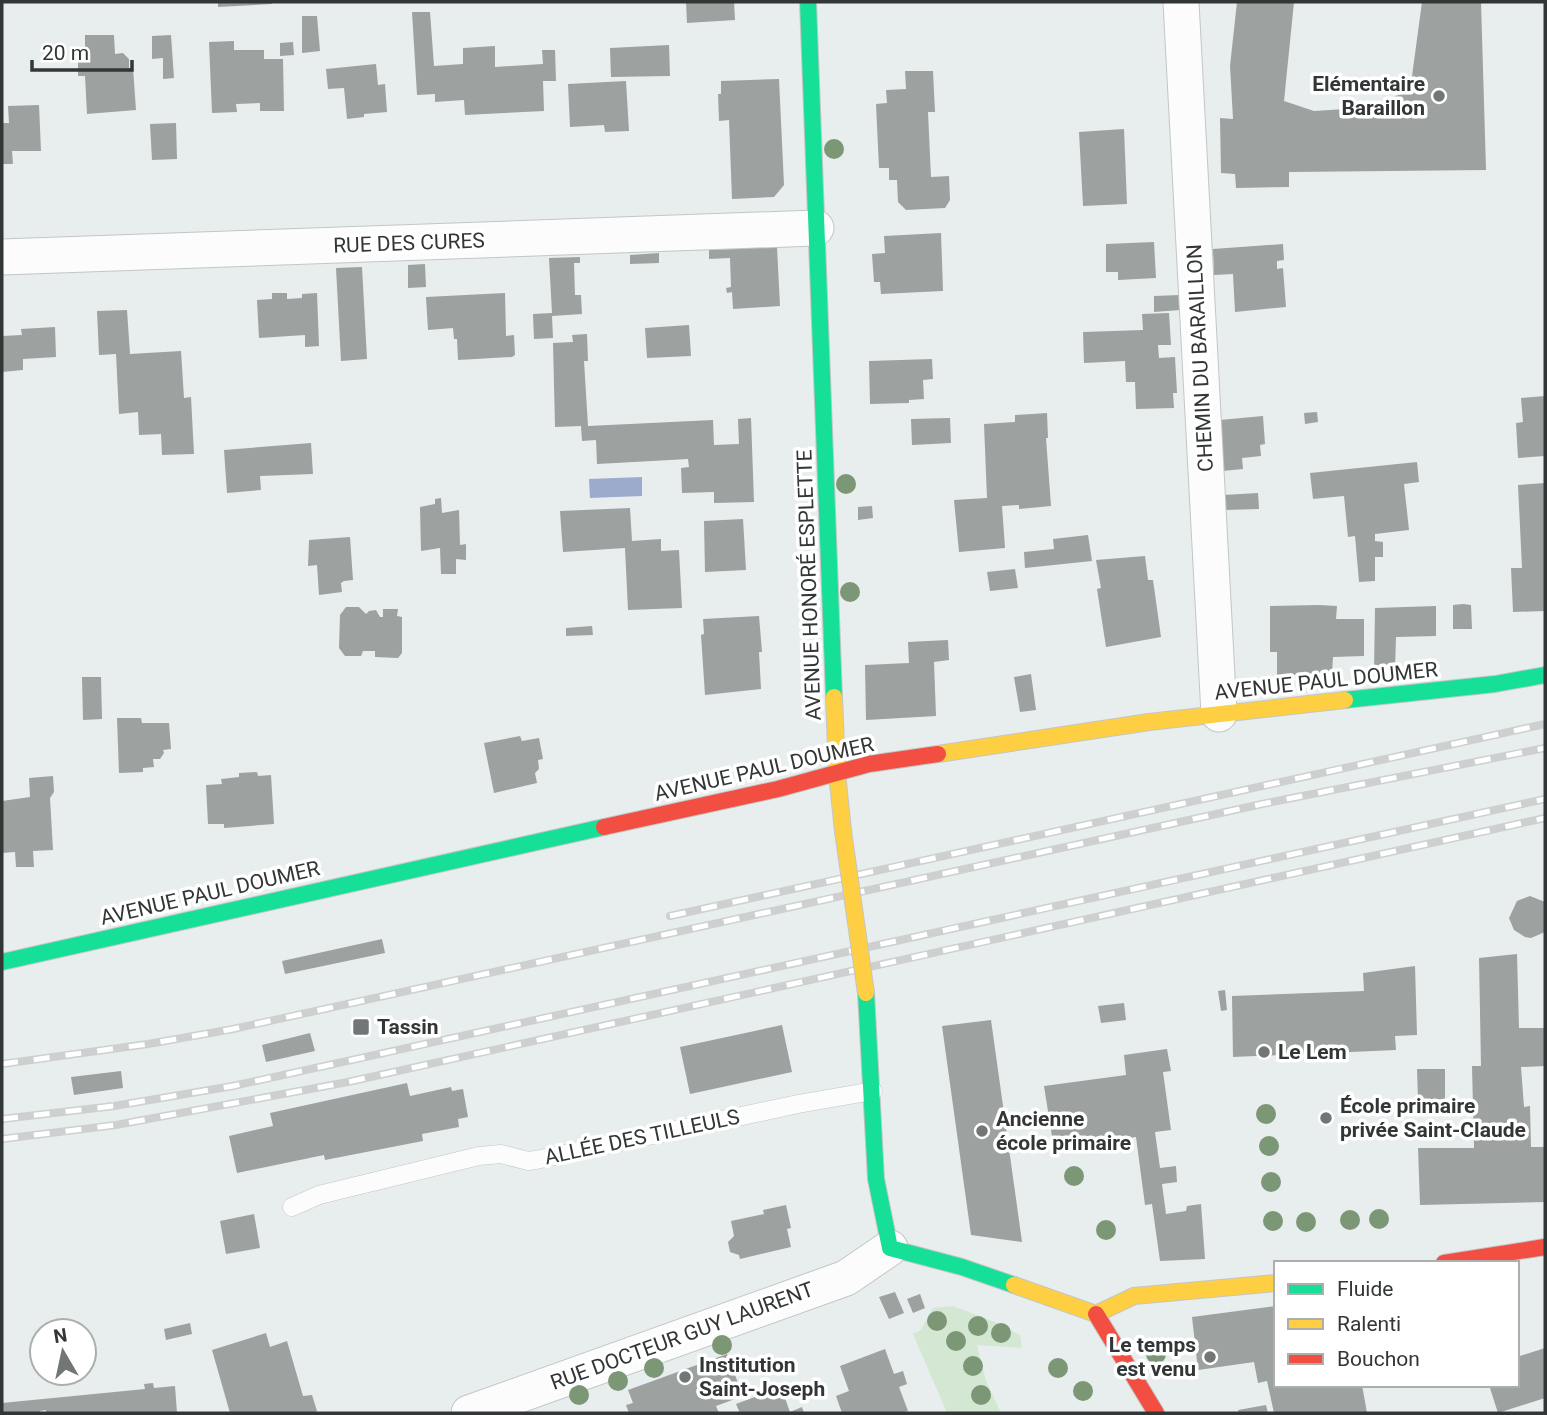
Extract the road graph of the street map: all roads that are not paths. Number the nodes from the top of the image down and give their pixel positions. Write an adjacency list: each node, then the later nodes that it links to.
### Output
1 (808, 2): 3 (street, AVENUE HONORÉ ESPLETTE)
2 (1181, 2): 6 (street, CHEMIN DU BARAILLON)
3 (816, 228): 4 (street, RUE DES CURES); 7 (street, AVENUE HONORÉ ESPLETTE)
4 (2, 257)
5 (1545, 675): 6 (street, AVENUE PAUL DOUMER)
6 (1219, 714): 7 (street, AVENUE PAUL DOUMER)
7 (837, 772): 8 (street, AVENUE PAUL DOUMER); 9 (street, AVENUE HONORÉ ESPLETTE, bridge)
8 (2, 962)
9 (873, 1091): 10 (lane, ALLÉE DES TILLEULS); 12 (street, AVENUE HONORÉ ESPLETTE)
10 (292, 1207)
11 (1545, 1247): 13 (street)
12 (890, 1248): 15 (street); 16 (street, RUE DOCTEUR GUY LAURENT)
13 (1457, 1261)
14 (1274, 1283): 15 (street)
15 (1096, 1314): 17 (street)
16 (468, 1413)
17 (1156, 1413)

